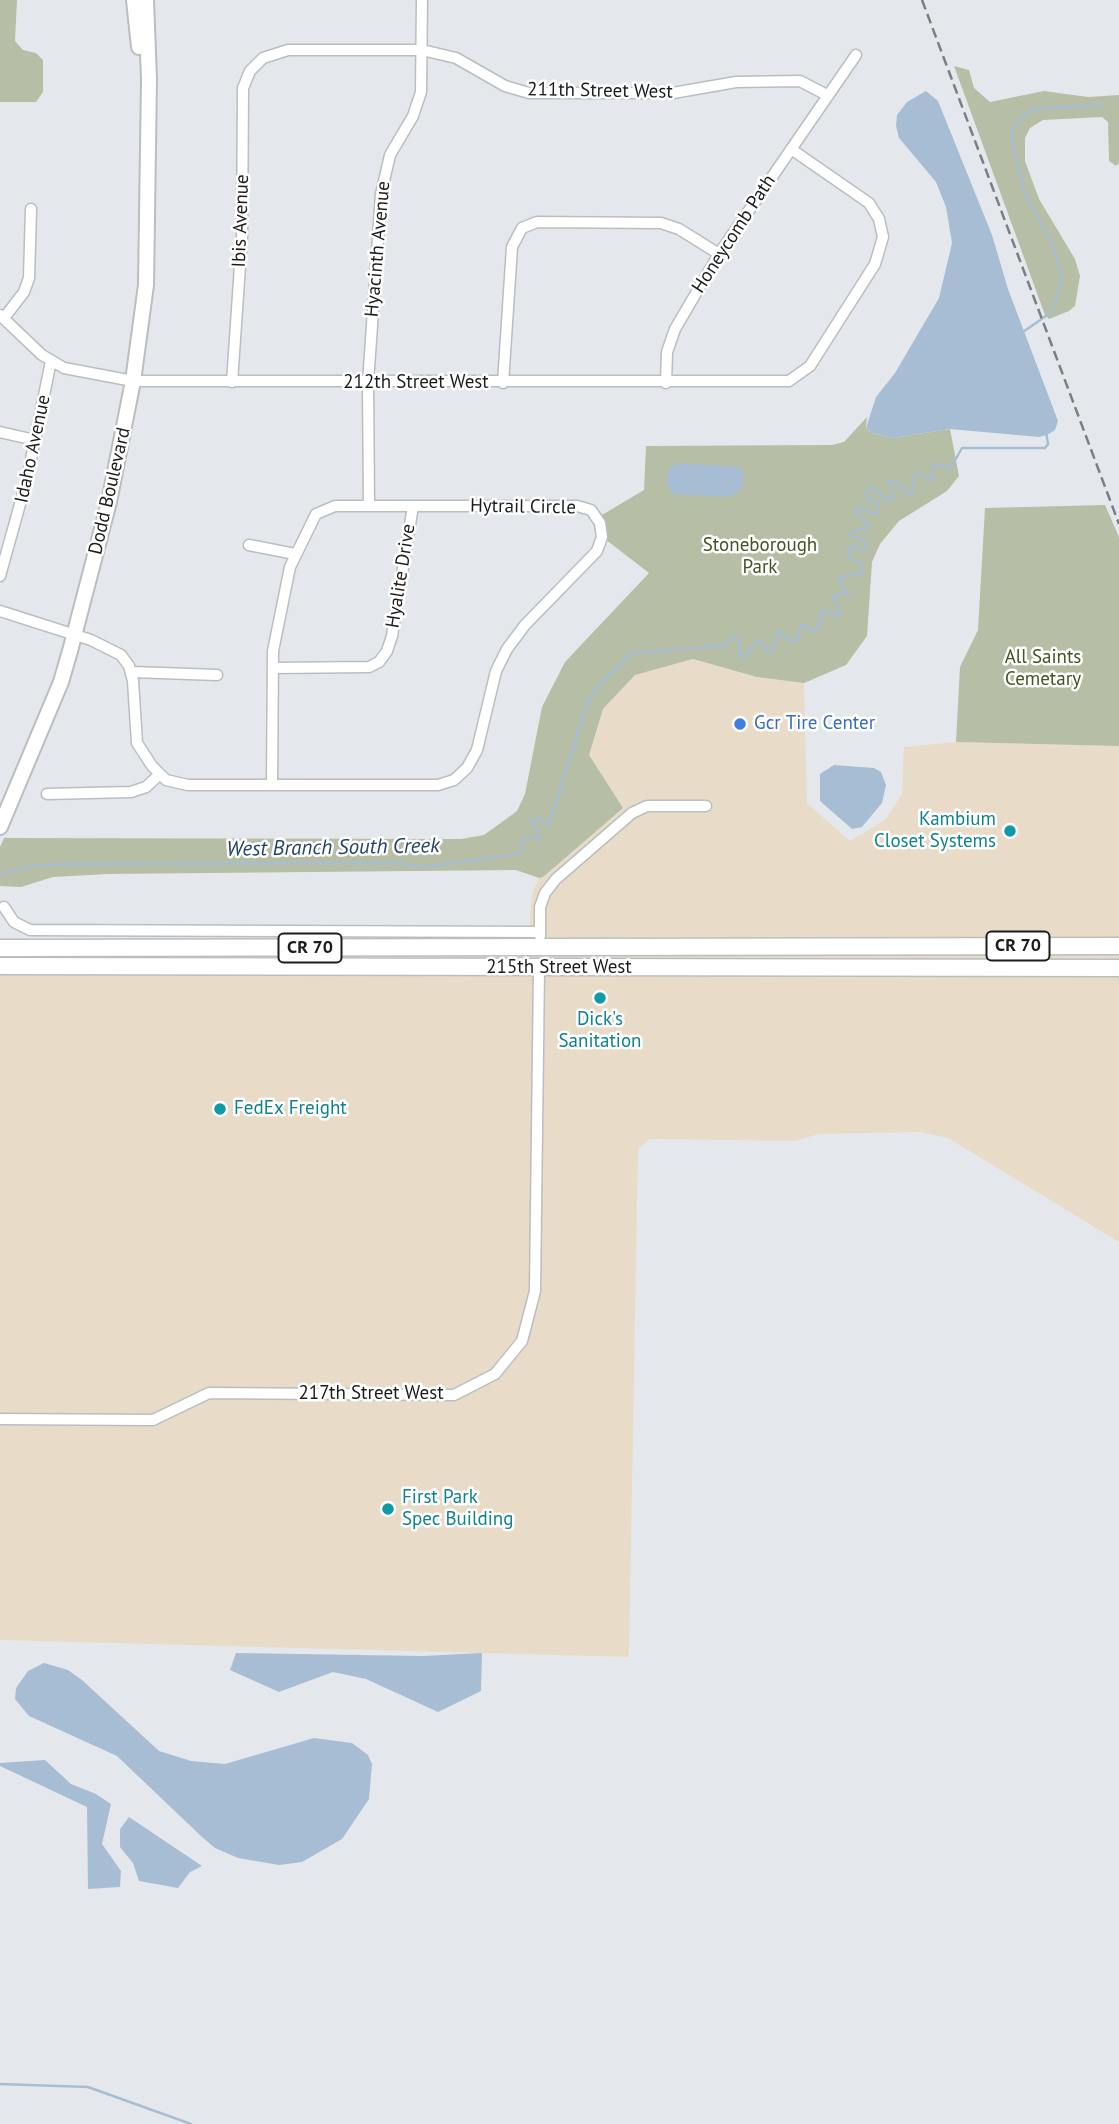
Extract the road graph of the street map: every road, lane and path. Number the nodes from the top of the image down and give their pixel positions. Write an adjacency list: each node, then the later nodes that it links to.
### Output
1 (134, 0): 8 (main road, Dodd Boulevard)
2 (146, 0): 8 (main road, Dodd Boulevard)
3 (422, 0): 4 (street, Hyacinth Avenue)
4 (422, 50): 6 (street, 211th Street West); 7 (street, 211th Street West); 16 (street, Hyacinth Avenue)
5 (856, 55): 7 (street, Honeycomb Path)
6 (255, 64): 15 (street, Ibis Avenue)
7 (827, 94): 9 (street, Honeycomb Path)
8 (146, 139): 14 (main road, Dodd Boulevard)
9 (792, 149): 11 (street, Honeycomb Path); 18 (street, 212th Street West)
10 (31, 209): 12 (street)
11 (719, 254): 17 (street); 18 (street, Honeycomb Path)
12 (2, 317): 13 (street, 212th Street West)
13 (51, 361): 14 (street, 212th Street West); 20 (street, Idaho Avenue)
14 (133, 381): 15 (street, 212th Street West); 28 (main road, Dodd Boulevard)
15 (232, 382): 16 (street, 212th Street West)
16 (368, 383): 17 (street, 212th Street West); 21 (street, Hyacinth Avenue)
17 (503, 383): 18 (street, 212th Street West)
18 (666, 383)
19 (0, 432): 20 (street)
20 (35, 440): 25 (street, Idaho Avenue)
21 (369, 506): 22 (street, Hytrail Circle); 24 (street, Hytrail Circle)
22 (412, 506): 29 (street, Hyalite Drive); 33 (street, Hytrail Circle)
23 (249, 545): 24 (street)
24 (295, 554): 29 (street, Hytrail Circle)
25 (2, 559): 26 (street, Idaho Avenue)
26 (0, 576)
27 (0, 611): 28 (street)
28 (74, 635): 30 (street); 36 (main road, Dodd Boulevard)
29 (273, 668): 33 (street, Hytrail Circle)
30 (132, 672): 31 (street); 32 (street)
31 (217, 675)
32 (160, 774): 33 (street, Hytrail Circle); 34 (street)
33 (272, 785)
34 (47, 794)
35 (706, 806): 39 (street)
36 (0, 827)
37 (4, 907): 39 (street, 215th Street West)
38 (0, 939): 43 (main road)
39 (540, 939): 41 (main road, 215th Street West / CR 70); 43 (main road, 215th Street West / CR 70); 46 (main road)
40 (1119, 946): 41 (main road, 215th Street West / CR 70)
41 (649, 947): 47 (main road)
42 (0, 948): 43 (main road, 215th Street West / CR 70)
43 (80, 949)
44 (1119, 953): 48 (main road)
45 (0, 966): 46 (main road, 215th Street West / CR 70)
46 (428, 968): 47 (main road, 215th Street West / CR 70)
47 (539, 968): 48 (main road, 215th Street West / CR 70); 50 (street, 217th Street West)
48 (1004, 968): 49 (main road, 215th Street West / CR 70)
49 (1119, 968)
50 (0, 1419)

